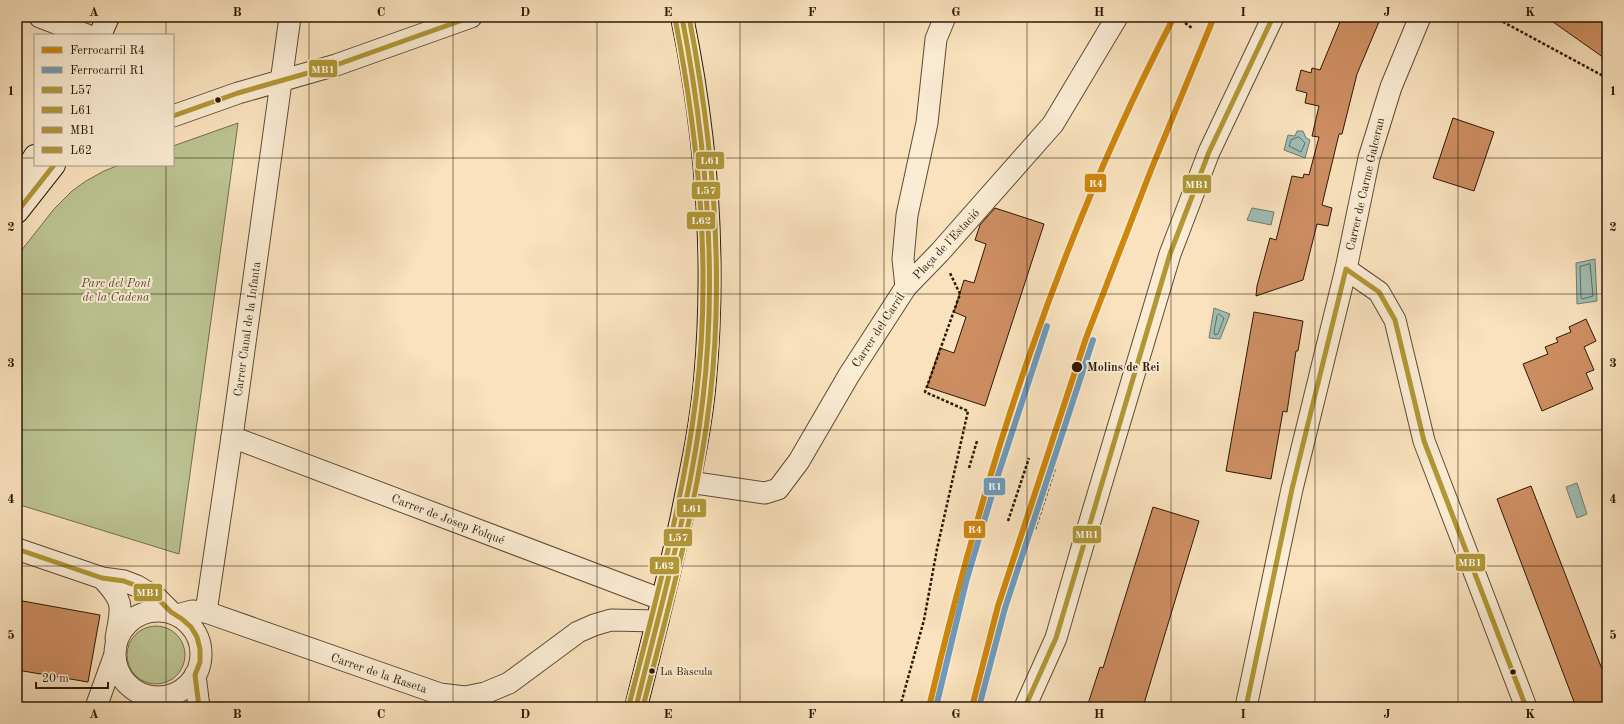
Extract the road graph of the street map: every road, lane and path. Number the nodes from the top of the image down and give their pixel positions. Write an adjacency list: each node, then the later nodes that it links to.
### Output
1 (40, 17): 13 (street)
2 (108, 17): 14 (main road)
3 (290, 17): 16 (street, Carrer Canal de la Infanta)
4 (471, 17): 16 (street)
5 (682, 17): 30 (main road)
6 (945, 17): 23 (street, Carrer del Carril)
7 (1117, 17): 23 (street, Plaça de l'Estació)
8 (1176, 17): 12 (path)
9 (1273, 17): 50 (street)
10 (1420, 17): 22 (street, Carrer de Carme Galceran)
11 (1494, 17): 15 (path)
12 (1192, 28)
13 (83, 34)
14 (100, 34)
15 (1607, 78)
16 (280, 81): 17 (street); 25 (street, Carrer Canal de la Infanta)
17 (174, 116)
18 (34, 158): 20 (main road)
19 (53, 166): 21 (main road)
20 (19, 181)
21 (17, 212)
22 (1346, 269): 51 (street, Carrer de Carme Galceran); 52 (street)
23 (906, 287): 30 (street, Carrer del Carril)
24 (960, 294): 49 (path)
25 (232, 437): 35 (street, Carrer de Josep Folqué); 36 (street, Carrer Canal de la Infanta)
26 (978, 441): 28 (path)
27 (1029, 458): 31 (path)
28 (969, 468)
29 (1055, 468): 32 (path)
30 (689, 482): 35 (main road)
31 (1008, 521)
32 (1035, 529)
33 (17, 549): 34 (street)
34 (102, 578): 37 (street); 39 (street)
35 (663, 600): 38 (main road)
36 (206, 612): 37 (street); 38 (street, Carrer de la Raseta)
37 (174, 614): 39 (street); 40 (street)
38 (658, 621): 46 (main road)
39 (115, 650): 41 (street); 43 (street)
40 (195, 675): 41 (street); 45 (street)
41 (163, 697): 44 (street)
42 (887, 706): 47 (path); 48 (path)
43 (96, 707)
44 (144, 707)
45 (200, 707)
46 (636, 707)
47 (873, 707)
48 (895, 707)
49 (900, 707)
50 (1025, 707)
51 (1246, 707)
52 (1526, 707)

